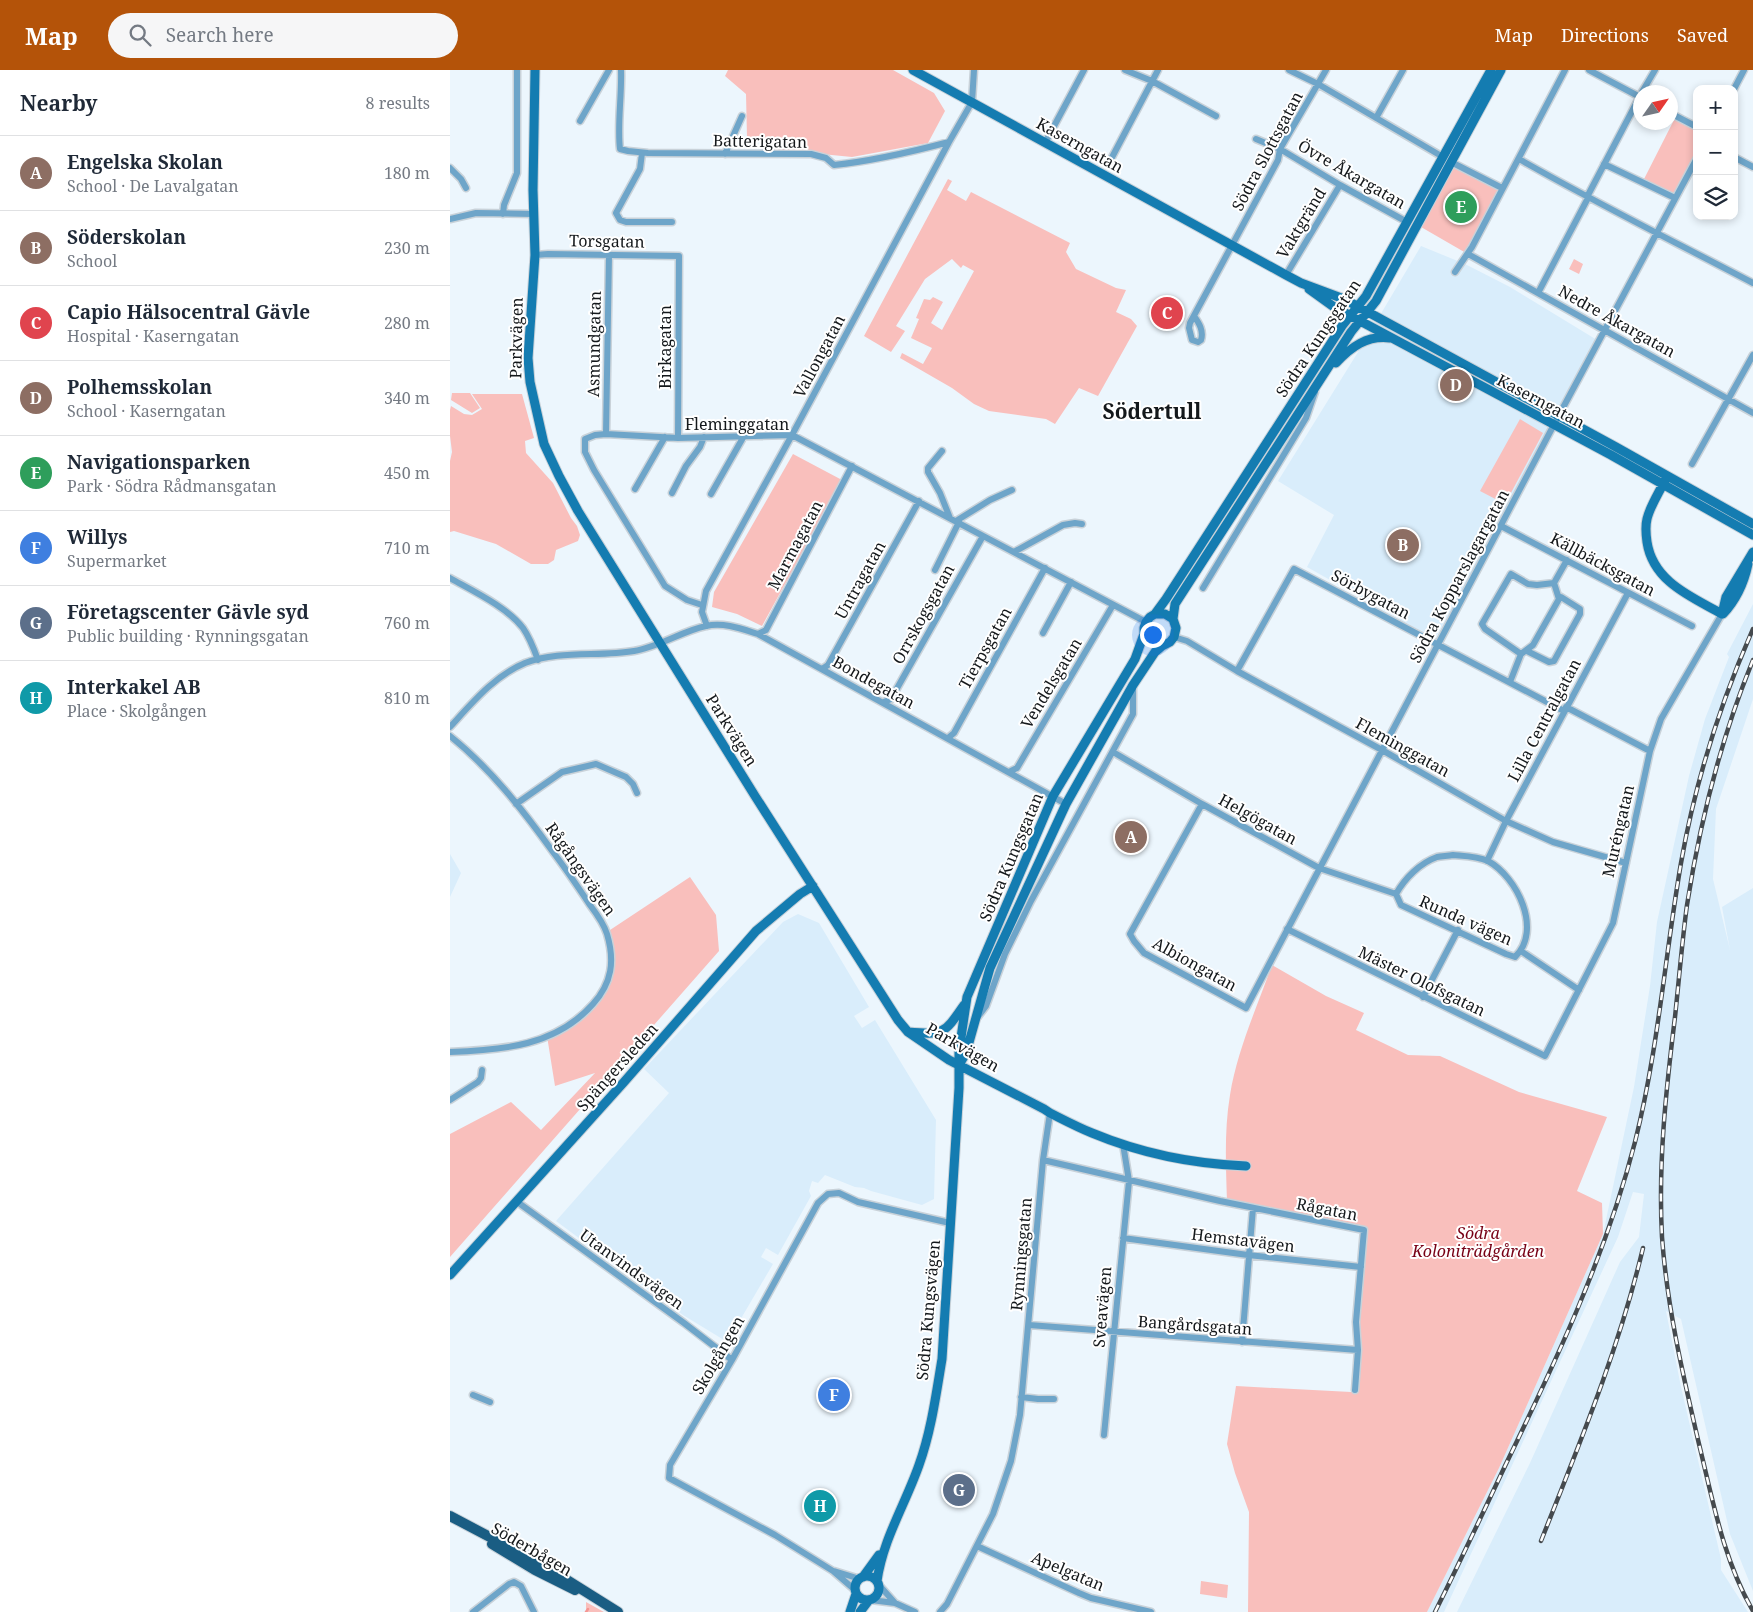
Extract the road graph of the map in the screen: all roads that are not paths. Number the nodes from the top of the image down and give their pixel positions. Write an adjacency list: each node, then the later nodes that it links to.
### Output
1 (517, 70): 52 (street)
2 (535, 70): 53 (main road, Parkvägen)
3 (609, 70): 30 (street)
4 (621, 70): 36 (street, Batterigatan)
5 (913, 70): 24 (main road, Kaserngatan)
6 (974, 70): 24 (street)
7 (1084, 70): 34 (street)
8 (1125, 70): 19 (street)
9 (1158, 70): 19 (street)
10 (1289, 70): 20 (street)
11 (1326, 70): 20 (street, Södra Slottsgatan)
12 (1402, 70): 29 (street)
13 (1491, 70): 38 (main road, Södra Kungsgatan)
14 (1501, 70): 41 (main road, Södra Kungsgatan)
15 (1565, 70): 39 (street)
16 (1589, 70): 23 (street)
17 (1655, 70): 21 (street)
18 (1744, 70): 22 (street)
19 (1152, 82): 27 (street); 42 (street)
20 (1318, 84): 29 (street); 35 (street, Södra Slottsgatan)
21 (1647, 85)
22 (1736, 85)
23 (1633, 92)
24 (972, 102): 33 (street, Vallongatan); 34 (main road, Kaserngatan)
25 (1633, 111): 43 (street)
26 (742, 116): 37 (street)
27 (1216, 116)
28 (1678, 117): 31 (street)
29 (1376, 118): 38 (street)
30 (580, 121)
31 (1693, 125)
32 (1256, 139): 35 (street, Övre Åkargatan)
33 (950, 142): 37 (street, Batterigatan); 81 (street, Vallongatan)
34 (1045, 143): 58 (main road, Kaserngatan)
35 (1280, 150): 47 (street, Övre Åkargatan); 58 (street, Södra Slottsgatan)
36 (642, 153): 37 (street, Batterigatan); 55 (street)
37 (725, 154)
38 (1442, 157): 56 (main road, Södra Kungsgatan)
39 (1519, 159): 49 (street); 50 (street)
40 (1738, 159): 45 (street)
41 (1451, 162): 49 (street); 69 (main road, Södra Kungsgatan)
42 (1110, 163)
43 (1604, 164): 50 (street); 51 (street)
44 (1693, 165): 51 (street, Södra Kopparslagargatan)
45 (1753, 167)
46 (450, 168): 48 (street)
47 (1340, 186): 56 (street, Övre Åkargatan); 64 (street, Vaktgränd)
48 (466, 188)
49 (1502, 188): 59 (street)
50 (1588, 198): 57 (street); 67 (street)
51 (1675, 198): 57 (street, Södra Kopparslagargatan)
52 (502, 214): 53 (street); 54 (street)
53 (533, 214): 60 (main road, Parkvägen)
54 (450, 219)
55 (672, 222)
56 (1407, 222): 68 (main road, Södra Kungsgatan)
57 (1655, 233): 66 (street); 72 (street, Södra Kopparslagargatan)
58 (1233, 245): 64 (main road, Kaserngatan); 70 (street)
59 (1468, 254): 63 (street); 67 (street, Nedre Åkargatan)
60 (535, 255): 61 (street, Torsgatan); 122 (main road, Parkvägen)
61 (609, 255): 62 (street, Torsgatan); 79 (street, Asmundgatan)
62 (679, 256): 84 (street, Birkagatan)
63 (1455, 272)
64 (1286, 275): 65 (main road, Kaserngatan)
65 (1301, 283): 68 (main road, Kaserngatan); 71 (main road, Kaserngatan)
66 (1753, 283)
67 (1538, 293): 72 (street, Nedre Åkargatan)
68 (1358, 306): 69 (main road, Kaserngatan); 71 (main road, Södra Kungsgatan)
69 (1367, 311): 71 (main road, Södra Kungsgatan); 78 (main road, Kaserngatan)
70 (1194, 316)
71 (1355, 318): 73 (main road, Kaserngatan); 75 (main road, Södra Kungsgatan); 112 (main road, Södra Kungsgatan)
72 (1605, 330): 76 (street, Nedre Åkargatan); 78 (street, Södra Kopparslagargatan)
73 (1400, 341): 75 (main road); 78 (main road, Kaserngatan)
74 (1753, 356): 76 (street)
75 (1319, 381): 107 (street, Södra Kungsgatan); 114 (main road, Södra Kungsgatan)
76 (1729, 400): 77 (street, Nedre Åkargatan); 86 (street)
77 (1753, 413)
78 (1556, 421): 88 (main road, Kaserngatan); 96 (street, Södra Kopparslagargatan)
79 (606, 434): 82 (street, Fleminggatan); 110 (street, Fleminggatan)
80 (744, 436): 81 (street, Fleminggatan); 83 (street, Fleminggatan); 92 (street)
81 (792, 436): 87 (street, Fleminggatan); 110 (street, Vallongatan)
82 (665, 437): 84 (street, Fleminggatan); 89 (street)
83 (704, 437): 84 (street, Fleminggatan); 91 (street)
84 (678, 438)
85 (942, 451): 94 (street)
86 (1692, 464)
87 (852, 466): 93 (street, Fleminggatan); 119 (street, Marmagatan)
88 (1665, 480): 97 (main road, Kaserngatan); 113 (main road)
89 (635, 489)
90 (1012, 490): 94 (street)
91 (672, 493)
92 (711, 494)
93 (918, 501): 94 (street, Fleminggatan); 126 (street, Untragatan)
94 (955, 520): 98 (street, Fleminggatan); 103 (street)
95 (1082, 524): 99 (street)
96 (1501, 526): 101 (street, Källbäcksgatan); 123 (street, Södra Kopparslagargatan)
97 (1751, 529)
98 (984, 536): 99 (street, Fleminggatan); 130 (street, Orrskogsgatan)
99 (1014, 552): 102 (street, Fleminggatan)
100 (1753, 552): 113 (main road, Muréngatan)
101 (1567, 560): 106 (street); 108 (street, Källbäcksgatan)
102 (1045, 568): 105 (street, Fleminggatan); 134 (street, Tierpsgatan)
103 (934, 570)
104 (450, 578): 125 (street)
105 (1071, 582): 111 (street, Fleminggatan); 118 (street)
106 (1554, 583): 109 (street); 124 (street)
107 (1203, 588)
108 (1628, 593): 117 (street, Källbäcksgatan); 131 (street, Lilla Centralgatan)
109 (1559, 599): 124 (street); 124 (street)
110 (702, 605): 116 (street)
111 (1113, 605): 115 (street, Fleminggatan); 138 (street, Vendelsgatan)
112 (1155, 614): 114 (main road); 115 (main road, Södra Kungsgatan)
113 (1722, 614): 136 (street, Muréngatan)
114 (1173, 619): 120 (main road, Södra Kungsgatan)
115 (1146, 622): 121 (main road, Södra Kungsgatan)
116 (707, 626): 119 (street, Bondegatan); 122 (street, Bondegatan)
117 (1692, 626)
118 (1044, 632)
119 (758, 634): 126 (street, Bondegatan)
120 (1174, 637): 121 (main road, Södra Kungsgatan); 127 (street, Fleminggatan)
121 (1152, 641): 129 (main road, Södra Kungsgatan); 140 (main road, Södra Kungsgatan)
122 (660, 642): 125 (street, Bondegatan); 148 (main road, Parkvägen)
123 (1438, 646): 127 (street, Sörbygatan); 128 (street, Sörbygatan); 135 (street, Södra Kopparslagargatan)
124 (1524, 653): 128 (street)
125 (538, 660): 132 (street, Bondegatan)
126 (822, 669): 130 (street, Bondegatan)
127 (1237, 671): 135 (street, Fleminggatan)
128 (1510, 682): 131 (street, Sörbygatan)
129 (1133, 685): 137 (street, Södra Kungsgatan); 142 (main road, Södra Kungsgatan)
130 (884, 702): 134 (street, Bondegatan)
131 (1565, 709): 136 (street, Sörbygatan); 144 (street, Lilla Centralgatan)
132 (450, 727)
133 (450, 736): 141 (street, Rågångsvägen)
134 (948, 738): 138 (street, Bondegatan)
135 (1382, 750): 144 (street, Fleminggatan); 147 (street, Södra Kopparslagargatan)
136 (1650, 750): 146 (street, Muréngatan)
137 (1113, 752): 143 (street, Helgögatan); 157 (street, Södra Kungsgatan)
138 (1010, 772): 140 (street, Bondegatan)
139 (637, 793): 141 (street)
140 (1053, 796): 142 (street, Bondegatan); 155 (main road, Södra Kungsgatan)
141 (516, 804): 159 (street, Rågångsvägen)
142 (1066, 804): 157 (main road, Södra Kungsgatan)
143 (1202, 804): 147 (street, Helgögatan); 156 (street, Albiongatan)
144 (1506, 821): 145 (street, Lilla Centralgatan); 146 (street, Fleminggatan)
145 (1487, 861): 149 (street, Runda vägen); 152 (street, Runda vägen)
146 (1626, 863): 153 (street, Muréngatan)
147 (1320, 868): 149 (street, Helgögatan); 150 (street, Södra Kopparslagargatan)
148 (813, 886): 158 (main road, Parkvägen); 169 (main road, Spängersleden)
149 (1396, 894): 151 (street, Runda vägen)
150 (1287, 930): 154 (street, Mäster Olofsgatan); 156 (street, Södra Kopparslagargatan)
151 (1458, 930): 152 (street, Runda vägen); 154 (street)
152 (1521, 951): 153 (street)
153 (1579, 990): 160 (street, Muréngatan)
154 (1423, 997): 160 (street, Mäster Olofsgatan)
155 (966, 1002): 158 (main road); 161 (main road, Södra Kungsgatan)
156 (1246, 1008)
157 (974, 1023): 161 (main road, Södra Kungsgatan)
158 (908, 1032): 161 (main road, Parkvägen)
159 (450, 1052)
160 (1545, 1056)
161 (959, 1065): 164 (main road, Parkvägen); 171 (main road, Södra Kungsvägen)
162 (482, 1070): 163 (street)
163 (450, 1100)
164 (1050, 1114): 165 (main road, Parkvägen); 166 (street, Rynningsgatan)
165 (1123, 1144): 167 (main road, Parkvägen); 168 (street)
166 (1043, 1160): 168 (street, Rågatan); 176 (street, Rynningsgatan)
167 (1246, 1166)
168 (1129, 1181): 170 (street, Rågatan); 172 (street, Sveavägen)
169 (516, 1201): 175 (main road, Spängersleden); 180 (street, Utanvindsvägen)
170 (1253, 1208): 173 (street); 174 (street, Rågatan)
171 (950, 1223): 180 (street, Skolgången); 189 (main road, Södra Kungsvägen)
172 (1123, 1238): 173 (street, Hemstavägen); 177 (street, Sveavägen)
173 (1248, 1255): 174 (street, Hemstavägen); 178 (street)
174 (1361, 1267): 179 (street, Rågatan)
175 (450, 1275)
176 (1029, 1325): 177 (street, Bangårdsgatan); 183 (street, Rynningsgatan)
177 (1114, 1332): 178 (street, Bangårdsgatan); 186 (street, Sveavägen)
178 (1242, 1342): 179 (street, Bangårdsgatan)
179 (1358, 1350): 181 (street, Rågatan)
180 (732, 1360): 190 (street, Skolgången)
181 (1355, 1390)
182 (473, 1395): 185 (street)
183 (1021, 1397): 184 (street); 188 (street, Rynningsgatan)
184 (1054, 1399)
185 (490, 1402)
186 (1104, 1435)
187 (450, 1516): 198 (main road, Söderbågen)
188 (977, 1546): 202 (street, Rynningsgatan); 203 (street, Apelgatan)
189 (884, 1549): 191 (main road, Södra Kungsvägen); 192 (main road, Södra Kungsvägen)
190 (833, 1571): 191 (street, Skolgången); 193 (street, Skolgången)
191 (862, 1578): 192 (main road); 193 (main road)
192 (878, 1583): 194 (main road); 195 (street)
193 (856, 1592): 194 (main road); 199 (main road)
194 (870, 1600): 195 (street); 200 (main road)
195 (895, 1602): 201 (street)
196 (473, 1612): 197 (street)
197 (534, 1612)
198 (618, 1612)
199 (850, 1612)
200 (860, 1612)
201 (915, 1612)
202 (940, 1612)
203 (1151, 1612)

